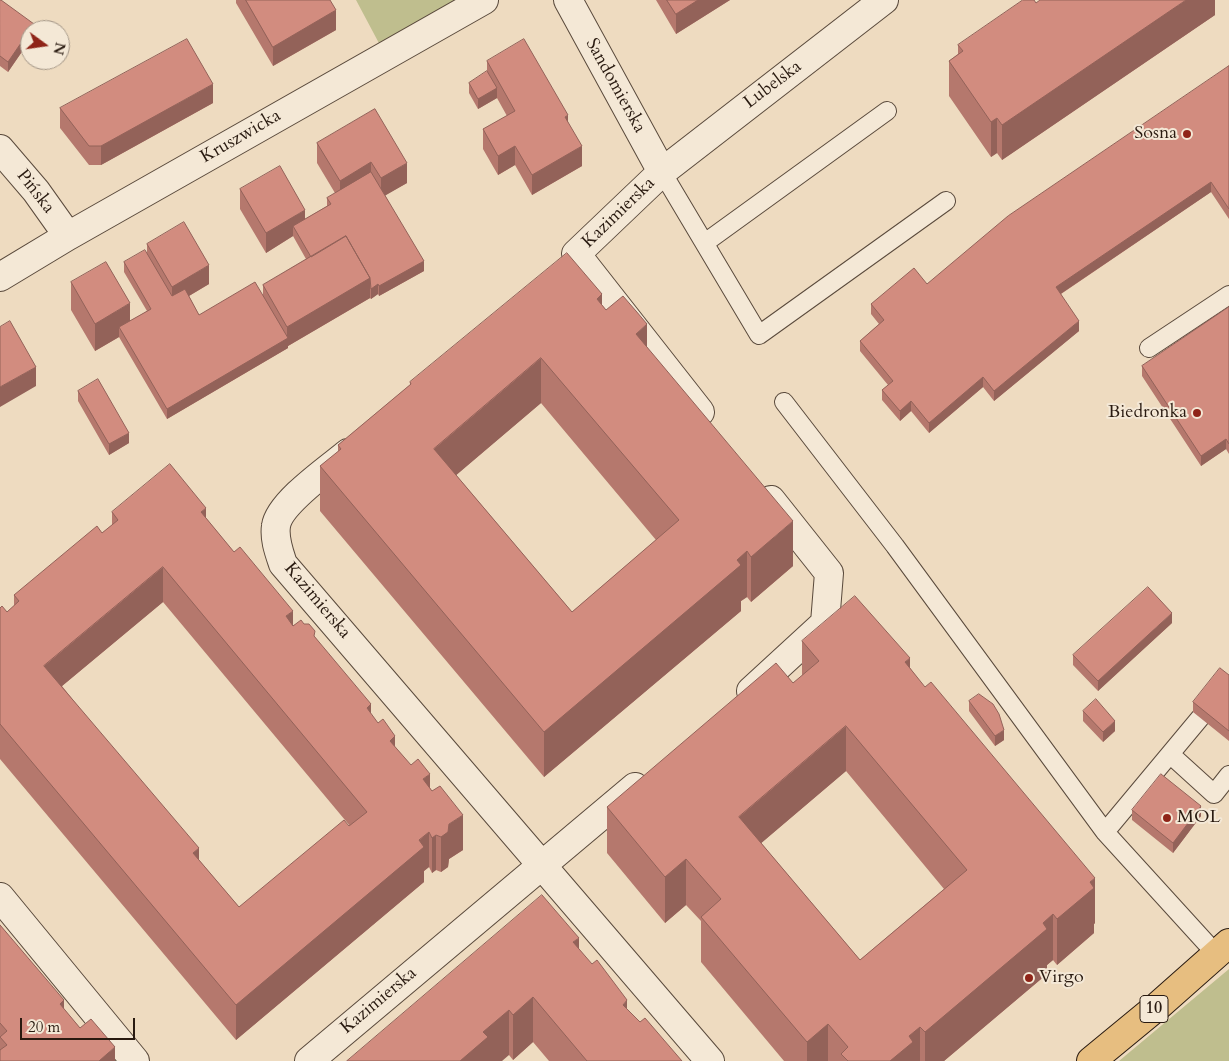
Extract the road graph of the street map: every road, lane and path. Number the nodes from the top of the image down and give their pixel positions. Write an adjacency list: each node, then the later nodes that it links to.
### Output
1 (484, 0): 8 (street, Kruszwicka)
2 (568, 0): 6 (street, Sandomierska)
3 (884, 0): 6 (street, Lubelska)
4 (887, 111): 9 (lane)
5 (0, 150): 8 (street, Pińska)
6 (662, 172): 9 (lane); 10 (street, Kazimierska)
7 (946, 200): 9 (lane)
8 (68, 236): 12 (street, Kruszwicka)
9 (706, 242)
10 (576, 254): 11 (street, Kazimierska); 16 (street, Kazimierska)
11 (554, 273)
12 (0, 277)
13 (1229, 295): 14 (lane)
14 (1149, 348)
15 (784, 402): 24 (lane)
16 (713, 428)
17 (368, 436): 25 (street, Kazimierska)
18 (755, 481): 19 (street)
19 (733, 706)
20 (1200, 718): 21 (lane)
21 (1170, 754): 23 (lane); 24 (lane)
22 (657, 769): 25 (street, Kazimierska)
23 (1229, 775)
24 (1105, 832): 27 (lane)
25 (542, 863): 29 (street, Kazimierska); 30 (street, Kazimierska)
26 (0, 897): 28 (street)
27 (1225, 948): 31 (main road, 10)
28 (135, 1061)
29 (309, 1061)
30 (710, 1061)
31 (1091, 1061)

